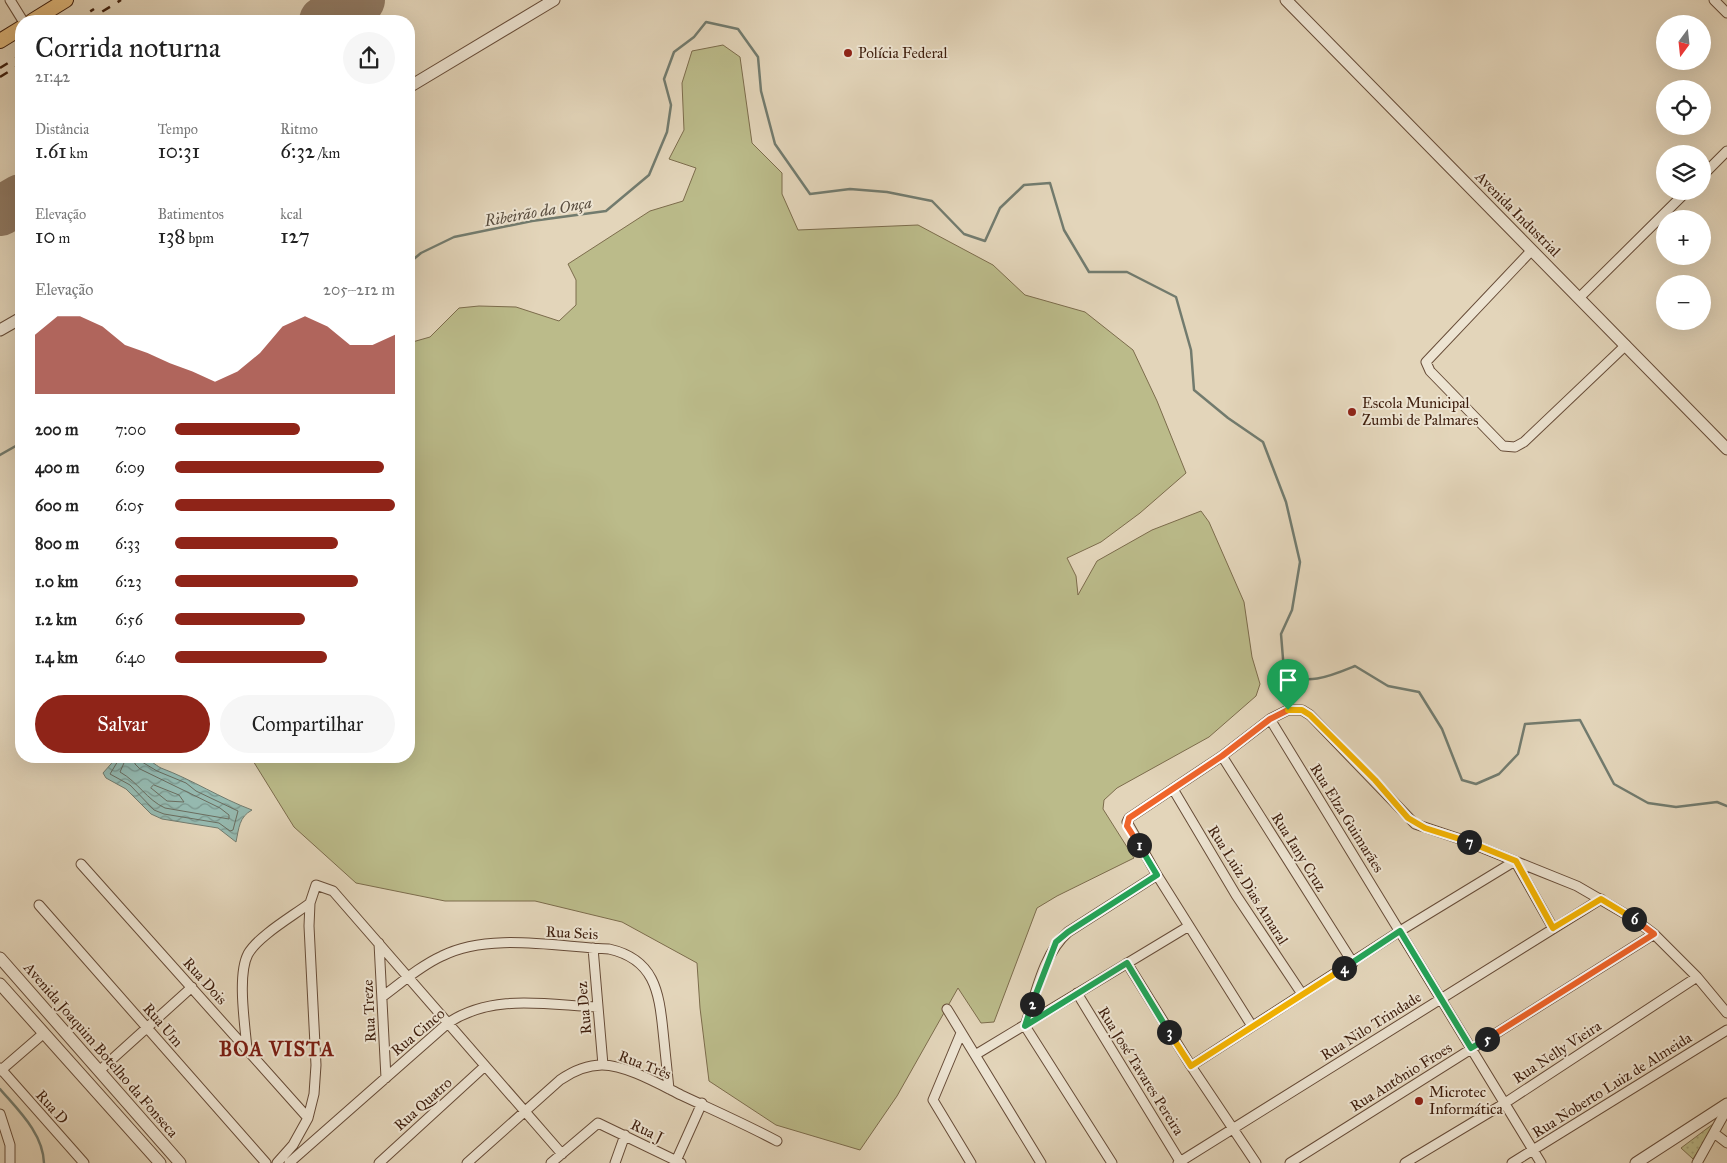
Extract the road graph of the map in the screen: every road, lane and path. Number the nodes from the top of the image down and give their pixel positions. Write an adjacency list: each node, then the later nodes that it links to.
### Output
1 (10, 0): 7 (street)
2 (66, 0): 8 (main road)
3 (554, 0): 11 (street)
4 (1286, 0): 15 (street, Avenida Industrial)
5 (1714, 0): 6 (street)
6 (1727, 13)
7 (19, 15)
8 (42, 15)
9 (15, 32): 10 (main road)
10 (0, 41)
11 (415, 83)
12 (1727, 151): 13 (street)
13 (1711, 167)
14 (1678, 200): 16 (street)
15 (1532, 250): 16 (street, Avenida Industrial); 19 (street)
16 (1580, 297): 19 (street, Avenida Industrial)
17 (15, 321): 18 (street)
18 (0, 330)
19 (1626, 345): 20 (street, Avenida Industrial)
20 (1727, 449)
21 (1270, 719): 22 (street); 24 (street); 32 (street, Rua Elza Guimarães)
22 (1222, 756): 23 (street); 38 (street, Rua Iany Cruz)
23 (1173, 789): 26 (street); 44 (street, Rua Luiz Dias Amaral)
24 (1516, 861): 27 (street); 31 (street); 32 (street)
25 (82, 864): 42 (street, Rua Dois)
26 (1157, 875): 30 (street); 51 (street)
27 (1601, 899): 31 (street, Rua Nilo Trindade); 33 (street)
28 (310, 904): 34 (street); 58 (street); 73 (street)
29 (39, 905): 53 (street, Rua Um)
30 (1189, 926): 37 (street); 52 (street)
31 (1553, 928): 46 (street, Rua Nilo Trindade)
32 (1400, 931): 38 (street); 46 (street, Rua Elza Guimarães)
33 (1654, 934): 40 (street); 57 (street, Rua Antônio Froes)
34 (379, 943): 39 (street); 45 (street, Rua Treze)
35 (593, 948): 39 (street, Rua Seis); 47 (street, Rua Dez); 66 (street, Rua Seis)
36 (0, 958): 64 (street, Avenida Joaquim Botelho da Fonseca)
37 (1127, 963): 43 (street); 62 (street)
38 (1353, 963): 44 (street)
39 (408, 977): 45 (street, Rua Seis); 50 (street)
40 (1698, 977): 49 (street); 67 (street, Rua Nelly Vieira)
41 (0, 984): 55 (street)
42 (192, 987): 53 (street); 58 (street, Rua Dois)
43 (1077, 994): 51 (street); 96 (street, Rua José Tavares Pereira)
44 (1302, 994): 52 (street)
45 (382, 997): 65 (street, Rua Treze)
46 (1441, 999): 57 (street, Rua Elza Guimarães); 74 (street, Rua Nilo Trindade)
47 (598, 1007): 50 (street, Rua Cinco); 60 (street, Rua Dez)
48 (947, 1009): 56 (street)
49 (1727, 1013)
50 (448, 1023): 61 (street); 65 (street, Rua Cinco)
51 (1025, 1026): 59 (street); 95 (street)
52 (1252, 1026): 62 (street)
53 (147, 1028): 64 (street); 86 (street, Rua Um)
54 (1727, 1030): 79 (street, Rua Noberto Luiz de Almeida)
55 (44, 1033): 63 (street); 84 (street)
56 (961, 1033): 59 (street); 93 (street)
57 (1471, 1048): 67 (street, Rua Elza Guimarães); 98 (street, Rua Antônio Froes)
58 (247, 1049): 73 (street, Rua Dois)
59 (975, 1055): 94 (street)
60 (603, 1065): 66 (street, Rua Três); 71 (street, Rua Três)
61 (485, 1066): 71 (street); 89 (street, Rua Quatro)
62 (1191, 1066): 74 (street)
63 (0, 1070): 83 (street, Rua D)
64 (99, 1071): 85 (street, Avenida Joaquim Botelho da Fonseca)
65 (386, 1078): 88 (street, Rua Cinco)
66 (669, 1089): 68 (street, Rua Três)
67 (1505, 1103): 79 (street, Rua Elza Guimarães); 99 (street, Rua Nelly Vieira)
68 (702, 1104): 77 (street, Rua Três); 81 (street)
69 (1727, 1104): 102 (street)
70 (1727, 1109): 75 (street)
71 (525, 1111): 80 (street); 90 (street, Rua Três)
72 (0, 1114): 82 (street)
73 (308, 1118): 87 (street)
74 (1233, 1129): 96 (street, Rua Nilo Trindade); 97 (street)
75 (1714, 1132): 78 (street); 103 (street)
76 (625, 1135): 80 (street, Rua J); 81 (street, Rua J); 92 (street)
77 (777, 1141)
78 (1727, 1143)
79 (1534, 1150): 100 (street, Rua Noberto Luiz de Almeida); 101 (street, Rua Elza Guimarães)
80 (562, 1154): 91 (street)
81 (679, 1162)
82 (10, 1163)
83 (84, 1163)
84 (160, 1163)
85 (180, 1163)
86 (266, 1163)
87 (277, 1163)
88 (288, 1163)
89 (379, 1163)
90 (467, 1163)
91 (551, 1163)
92 (615, 1163)
93 (971, 1163)
94 (1041, 1163)
95 (1112, 1163)
96 (1179, 1163)
97 (1256, 1163)
98 (1290, 1163)
99 (1405, 1163)
100 (1512, 1163)
101 (1541, 1163)
102 (1636, 1163)
103 (1697, 1163)

